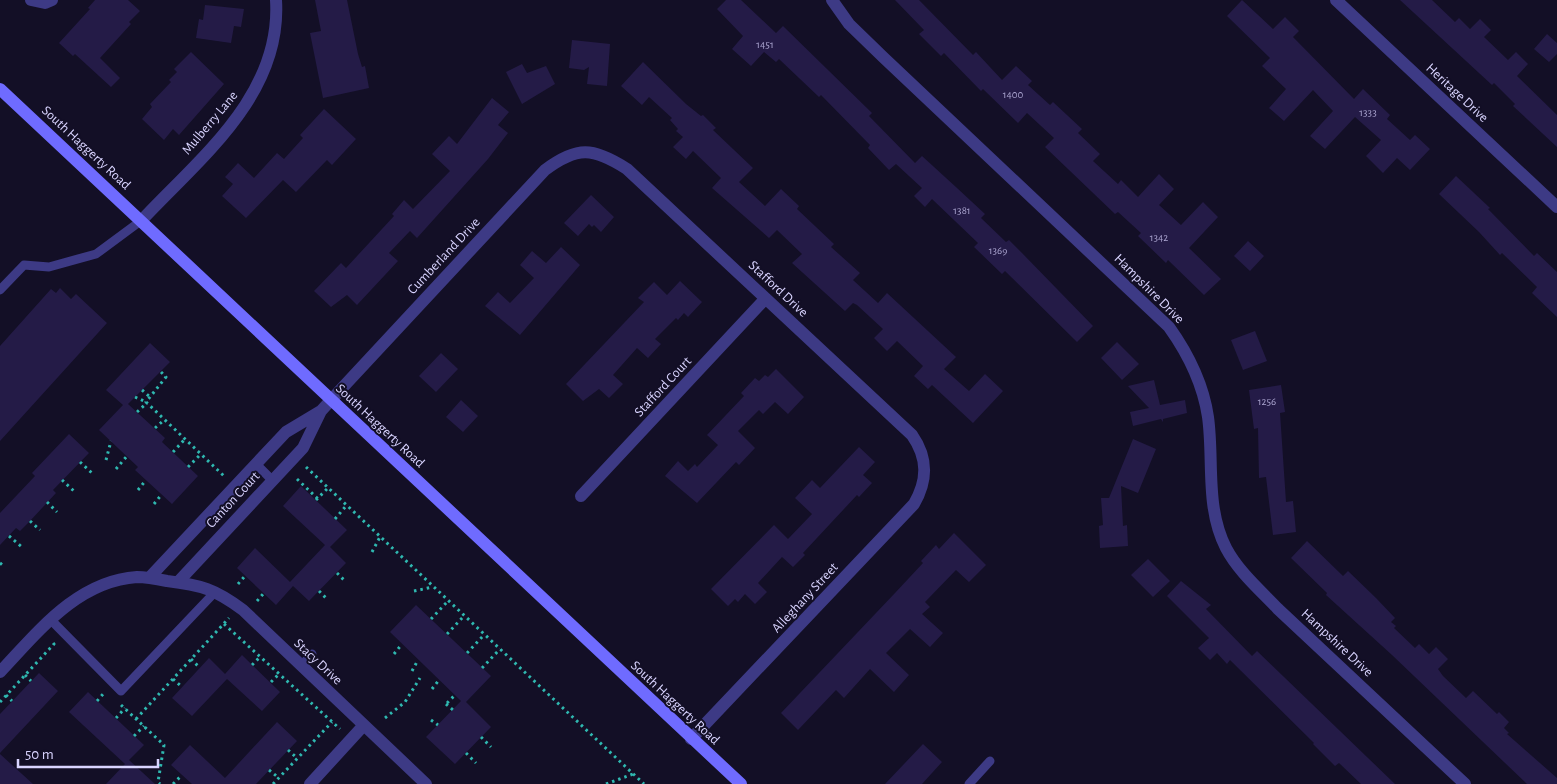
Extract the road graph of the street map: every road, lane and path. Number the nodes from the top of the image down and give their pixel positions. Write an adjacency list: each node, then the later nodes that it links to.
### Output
1 (31, 0): 2 (street)
2 (52, 0)
3 (276, 0): 9 (street, Mulberry Lane)
4 (832, 0): 145 (street, Hampshire Drive)
5 (1336, 0): 8 (street, Heritage Drive)
6 (0, 89): 9 (main road, South Haggerty Road)
7 (590, 152): 11 (street, Stafford Drive); 16 (street, Cumberland Drive)
8 (1557, 207)
9 (142, 220): 10 (lane); 16 (main road, South Haggerty Road)
10 (0, 290)
11 (766, 299): 32 (street, Stafford Drive); 44 (street, Stafford Court)
12 (161, 372): 15 (path)
13 (142, 390): 15 (path)
14 (135, 397): 17 (path)
15 (150, 397): 17 (path)
16 (330, 400): 18 (street, Canton Court); 125 (main road, South Haggerty Road)
17 (146, 402): 19 (path); 20 (path)
18 (322, 411): 30 (street, Canton Court); 39 (street, Canton Court)
19 (137, 412)
20 (164, 420): 21 (path); 22 (path)
21 (155, 428)
22 (185, 439): 24 (path); 25 (path)
23 (111, 441): 27 (path)
24 (173, 452)
25 (201, 454): 31 (path); 35 (path)
26 (127, 456): 33 (path)
27 (106, 460)
28 (80, 462): 34 (path)
29 (302, 463): 40 (path)
30 (256, 464): 39 (lane); 60 (street, Canton Court)
31 (188, 467)
32 (925, 468): 125 (street, Alleghany Street)
33 (116, 469)
34 (93, 474)
35 (224, 476)
36 (297, 479): 40 (path)
37 (62, 480): 42 (path)
38 (146, 480): 41 (path)
39 (272, 480): 62 (street, Canton Court)
40 (328, 488): 47 (path)
41 (138, 490)
42 (75, 492)
43 (162, 494): 46 (path)
44 (581, 496)
45 (47, 502): 48 (path)
46 (154, 504)
47 (346, 506): 49 (path); 53 (path)
48 (57, 512)
49 (335, 519)
50 (30, 521): 51 (path)
51 (40, 530)
52 (9, 536): 54 (path)
53 (380, 537): 55 (path); 64 (path)
54 (22, 548)
55 (372, 552)
56 (0, 563): 57 (path)
57 (5, 567)
58 (337, 573): 61 (path)
59 (245, 576): 63 (path)
60 (149, 578): 62 (street); 74 (street)
61 (346, 581)
62 (178, 582): 67 (street, Stacy Drive)
63 (238, 584)
64 (434, 587): 66 (path); 70 (path)
65 (319, 591): 69 (path)
66 (414, 591)
67 (215, 592): 74 (lane); 89 (street, Stacy Drive)
68 (264, 593): 71 (path)
69 (328, 600)
70 (448, 600): 72 (path); 75 (path)
71 (257, 602)
72 (464, 616): 77 (path); 78 (path)
73 (230, 618): 76 (path)
74 (50, 619): 93 (street)
75 (431, 619)
76 (224, 624): 85 (path); 86 (path)
77 (447, 634)
78 (484, 634): 81 (path); 82 (path)
79 (48, 638): 95 (path)
80 (402, 644): 84 (path)
81 (500, 649): 91 (path); 134 (path)
82 (467, 653)
83 (312, 654): 89 (lane)
84 (394, 654)
85 (260, 656): 88 (path); 94 (path)
86 (191, 659): 90 (path); 97 (path)
87 (418, 660): 92 (path)
88 (252, 665)
89 (301, 666): 119 (street, Stacy Drive)
90 (200, 668)
91 (482, 668)
92 (412, 671)
93 (0, 672)
94 (279, 674): 100 (path); 118 (path)
95 (25, 675): 99 (path); 106 (path)
96 (420, 678): 115 (path)
97 (173, 679): 102 (path); 116 (path)
98 (439, 680): 103 (path)
99 (31, 681)
100 (271, 682)
101 (101, 686): 104 (path)
102 (182, 687)
103 (432, 689)
104 (106, 691): 107 (path); 109 (path)
105 (455, 694): 113 (path)
106 (6, 695): 108 (path); 110 (path)
107 (112, 696)
108 (12, 701)
109 (97, 701)
110 (0, 702)
111 (118, 702): 112 (path)
112 (125, 708): 114 (path); 116 (path)
113 (453, 710)
114 (116, 718)
115 (385, 718)
116 (136, 719): 121 (path)
117 (431, 720): 120 (path)
118 (332, 722): 122 (path); 129 (path)
119 (364, 725): 139 (street); 140 (street, Stacy Drive)
120 (438, 725)
121 (144, 726): 123 (path); 136 (path)
122 (345, 734)
123 (134, 736)
124 (481, 737): 126 (path)
125 (691, 739): 143 (main road, South Haggerty Road)
126 (491, 747)
127 (288, 750): 129 (path)
128 (466, 753): 131 (path)
129 (297, 758): 135 (path)
130 (990, 762): 144 (lane)
131 (476, 763)
132 (269, 770): 135 (path)
133 (182, 774): 137 (path)
134 (633, 774): 141 (path); 142 (path)
135 (279, 778): 138 (path)
136 (160, 784)
137 (173, 784)
138 (273, 784)
139 (310, 784)
140 (426, 784)
141 (606, 784)
142 (644, 784)
143 (741, 784)
144 (969, 784)
145 (1465, 784)

